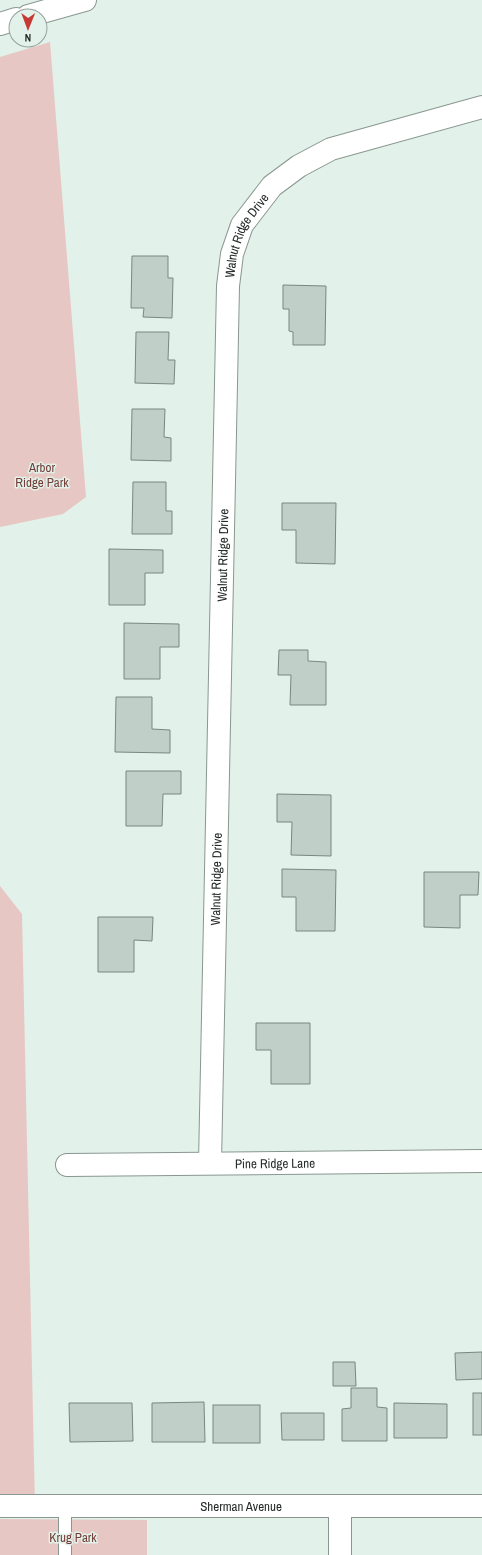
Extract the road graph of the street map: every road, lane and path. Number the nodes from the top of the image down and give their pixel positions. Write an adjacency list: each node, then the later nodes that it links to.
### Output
1 (85, 0): 2 (street)
2 (48, 10)
3 (482, 107): 5 (street, Walnut Ridge Drive)
4 (482, 1161): 5 (street, Pine Ridge Lane)
5 (210, 1163): 6 (street, Pine Ridge Lane)
6 (67, 1165)
7 (0, 1506): 8 (street, Sherman Avenue)
8 (65, 1506): 9 (street, Sherman Avenue); 11 (lane)
9 (340, 1506): 10 (street, Sherman Avenue); 12 (street)
10 (482, 1506)
11 (65, 1555)
12 (340, 1555)

